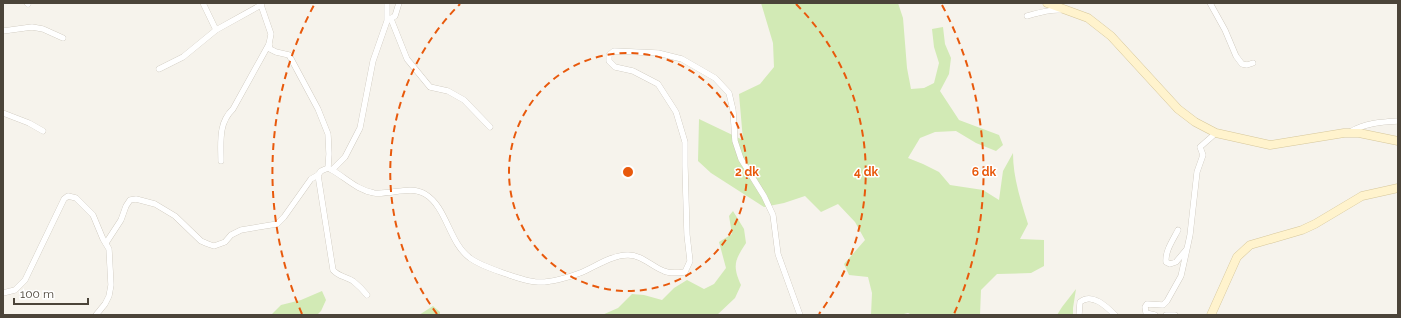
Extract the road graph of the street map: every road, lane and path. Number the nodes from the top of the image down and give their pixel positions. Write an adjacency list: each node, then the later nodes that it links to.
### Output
1 (203, 3): 10 (street)
2 (387, 3): 9 (street)
3 (399, 3): 9 (street)
4 (1047, 3): 7 (main road)
5 (1210, 3): 14 (street)
6 (262, 4): 10 (street); 13 (street)
7 (1067, 11): 8 (street); 20 (main road)
8 (1027, 16)
9 (389, 20): 18 (street); 24 (street)
10 (216, 30): 15 (street)
11 (3, 31): 12 (street)
12 (63, 38)
13 (269, 44): 23 (street); 24 (street)
14 (1254, 63)
15 (159, 69)
16 (3, 113): 19 (street)
17 (1398, 121): 21 (street)
18 (490, 127)
19 (43, 131)
20 (1216, 133): 21 (main road); 29 (street)
21 (1348, 133): 22 (main road)
22 (1398, 141)
23 (221, 161)
24 (330, 169): 25 (street); 33 (street)
25 (318, 175): 28 (street); 31 (street)
26 (1398, 188): 39 (main road)
27 (1178, 230): 29 (street)
28 (106, 243): 30 (street); 32 (street)
29 (1187, 249): 36 (street)
30 (3, 293)
31 (367, 295)
32 (96, 315)
33 (800, 315)
34 (1079, 315): 35 (street)
35 (1115, 315)
36 (1155, 315)
37 (1166, 315): 38 (street)
38 (1175, 315)
39 (1211, 315)

